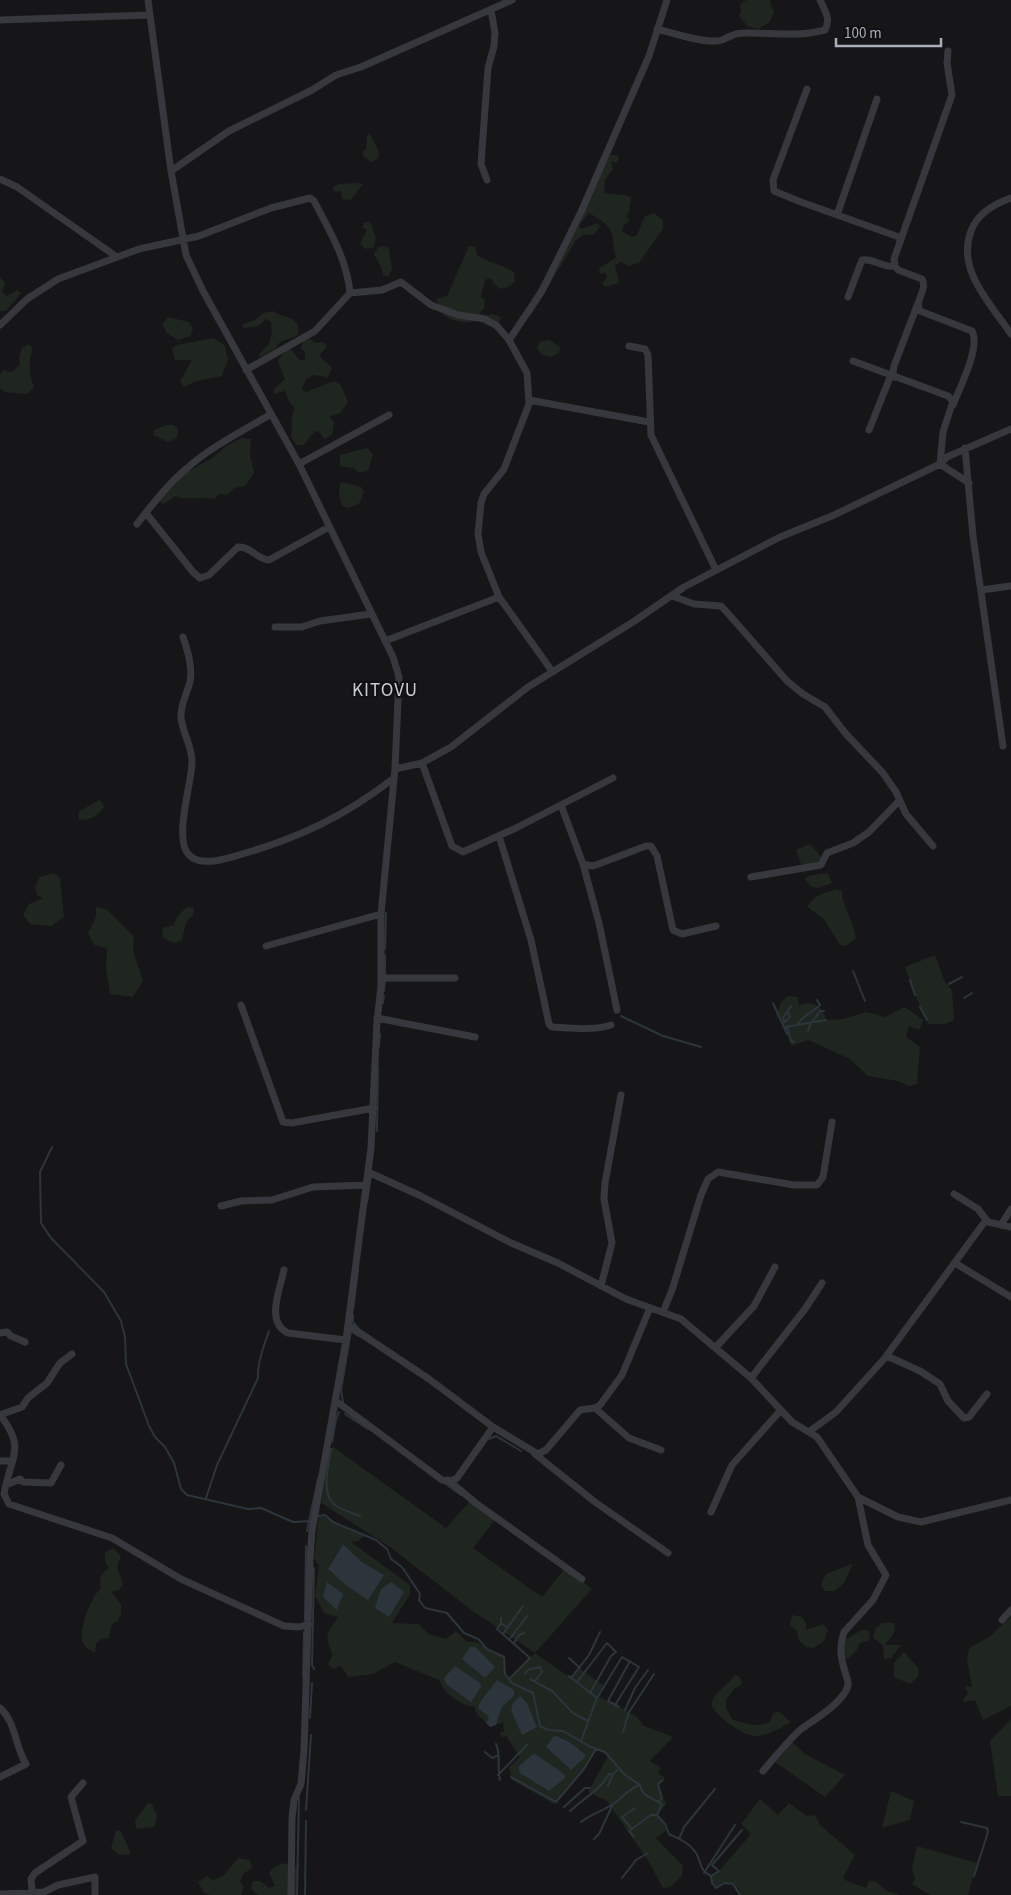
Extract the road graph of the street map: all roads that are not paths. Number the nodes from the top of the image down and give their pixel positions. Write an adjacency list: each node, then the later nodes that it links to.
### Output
1 (148, 0): 6 (street)
2 (512, 0): 5 (street)
3 (667, 0): 8 (street)
4 (820, 0): 8 (street)
5 (491, 10): 12 (street); 14 (street)
6 (150, 15): 7 (street); 12 (street)
7 (0, 20)
8 (658, 29): 26 (street)
9 (948, 51): 18 (street)
10 (807, 89): 16 (street)
11 (876, 99): 16 (street)
12 (171, 171): 17 (street)
13 (0, 179): 19 (street)
14 (487, 180)
15 (1011, 198): 25 (street)
16 (838, 215): 18 (street)
17 (183, 240): 19 (street); 21 (street); 29 (street)
18 (900, 242): 20 (street)
19 (117, 257): 24 (street)
20 (894, 266): 22 (street); 23 (street)
21 (350, 293): 26 (street); 29 (street)
22 (848, 297)
23 (918, 303): 30 (street); 32 (street)
24 (0, 325)
25 (1011, 334)
26 (509, 340): 31 (street)
27 (629, 346): 35 (street)
28 (853, 361): 30 (street)
29 (246, 370): 33 (street)
30 (893, 376): 32 (street); 37 (street)
31 (529, 400): 35 (street); 49 (street)
32 (953, 405): 40 (street)
33 (271, 414): 39 (street); 42 (street)
34 (389, 415): 39 (street)
35 (649, 422): 45 (street)
36 (1011, 429): 38 (street)
37 (869, 430)
38 (965, 448): 40 (street); 41 (street)
39 (299, 464): 44 (street)
40 (940, 464): 41 (street); 45 (street)
41 (969, 483): 47 (street)
42 (146, 513): 43 (street); 44 (street)
43 (137, 524)
44 (329, 527): 50 (street)
45 (716, 570): 48 (street)
46 (1011, 586): 47 (street)
47 (981, 590): 55 (street)
48 (672, 596): 54 (street); 60 (street)
49 (499, 597): 53 (street); 54 (street)
50 (371, 614): 51 (street); 53 (street)
51 (275, 628)
52 (183, 637): 58 (street)
53 (386, 641): 57 (street)
54 (552, 671): 56 (street)
55 (1004, 746)
56 (422, 763): 57 (street); 62 (street)
57 (395, 769): 58 (street)
58 (394, 778): 66 (street)
59 (613, 778): 61 (street)
60 (899, 801): 63 (street); 65 (street)
61 (561, 805): 62 (street); 64 (street)
62 (499, 836): 74 (street)
63 (933, 846)
64 (583, 864): 67 (street); 72 (street)
65 (751, 877)
66 (381, 914): 68 (street); 69 (street)
67 (716, 926)
68 (266, 946)
69 (381, 978): 70 (street); 73 (street)
70 (455, 978)
71 (241, 1005): 77 (street)
72 (617, 1010)
73 (377, 1018): 75 (street); 77 (street)
74 (611, 1025)
75 (475, 1037)
76 (621, 1096): 91 (street)
77 (374, 1108): 79 (street)
78 (832, 1122): 94 (street)
79 (368, 1172): 80 (street); 91 (street)
80 (366, 1185): 82 (street); 95 (street)
81 (954, 1194): 84 (street)
82 (221, 1206)
83 (1011, 1209): 85 (street)
84 (986, 1220): 85 (street); 87 (street)
85 (1001, 1225): 86 (street)
86 (1011, 1227)
87 (955, 1263): 92 (street); 101 (street)
88 (775, 1267): 99 (street)
89 (284, 1270): 97 (street)
90 (822, 1283): 102 (street)
91 (601, 1286): 93 (street)
92 (1011, 1297)
93 (650, 1308): 94 (street); 105 (street)
94 (662, 1312): 99 (street)
95 (348, 1325): 97 (street); 108 (street)
96 (0, 1333): 98 (street)
97 (346, 1340): 104 (street)
98 (25, 1342)
99 (716, 1348): 102 (street)
100 (72, 1354): 107 (street)
101 (887, 1356): 103 (street); 109 (street)
102 (751, 1378): 106 (street)
103 (987, 1394)
104 (336, 1401): 118 (street); 129 (street)
105 (594, 1408): 110 (street); 111 (street)
106 (781, 1410): 109 (street); 124 (street)
107 (0, 1415): 114 (street)
108 (493, 1427): 112 (street); 117 (street)
109 (810, 1432): 121 (street)
110 (546, 1450): 112 (street); 115 (street)
111 (661, 1450)
112 (535, 1453): 115 (street)
113 (0, 1461): 114 (street)
114 (12, 1461): 119 (street)
115 (543, 1461): 125 (street)
116 (61, 1466): 119 (street)
117 (457, 1478): 118 (street); 120 (street)
118 (447, 1480): 120 (street)
119 (4, 1485): 122 (street)
120 (456, 1487): 126 (street)
121 (858, 1497): 123 (street); 131 (street)
122 (3, 1500): 129 (street)
123 (1011, 1500)
124 (710, 1512)
125 (668, 1553)
126 (582, 1579)
127 (1011, 1610): 128 (street)
128 (1002, 1620)
129 (309, 1624): 137 (street)
130 (0, 1708): 132 (street)
131 (763, 1770)
132 (0, 1778)
133 (82, 1783): 134 (street)
134 (32, 1891): 135 (street); 136 (street)
135 (0, 1894)
136 (95, 1895)
137 (291, 1895)

